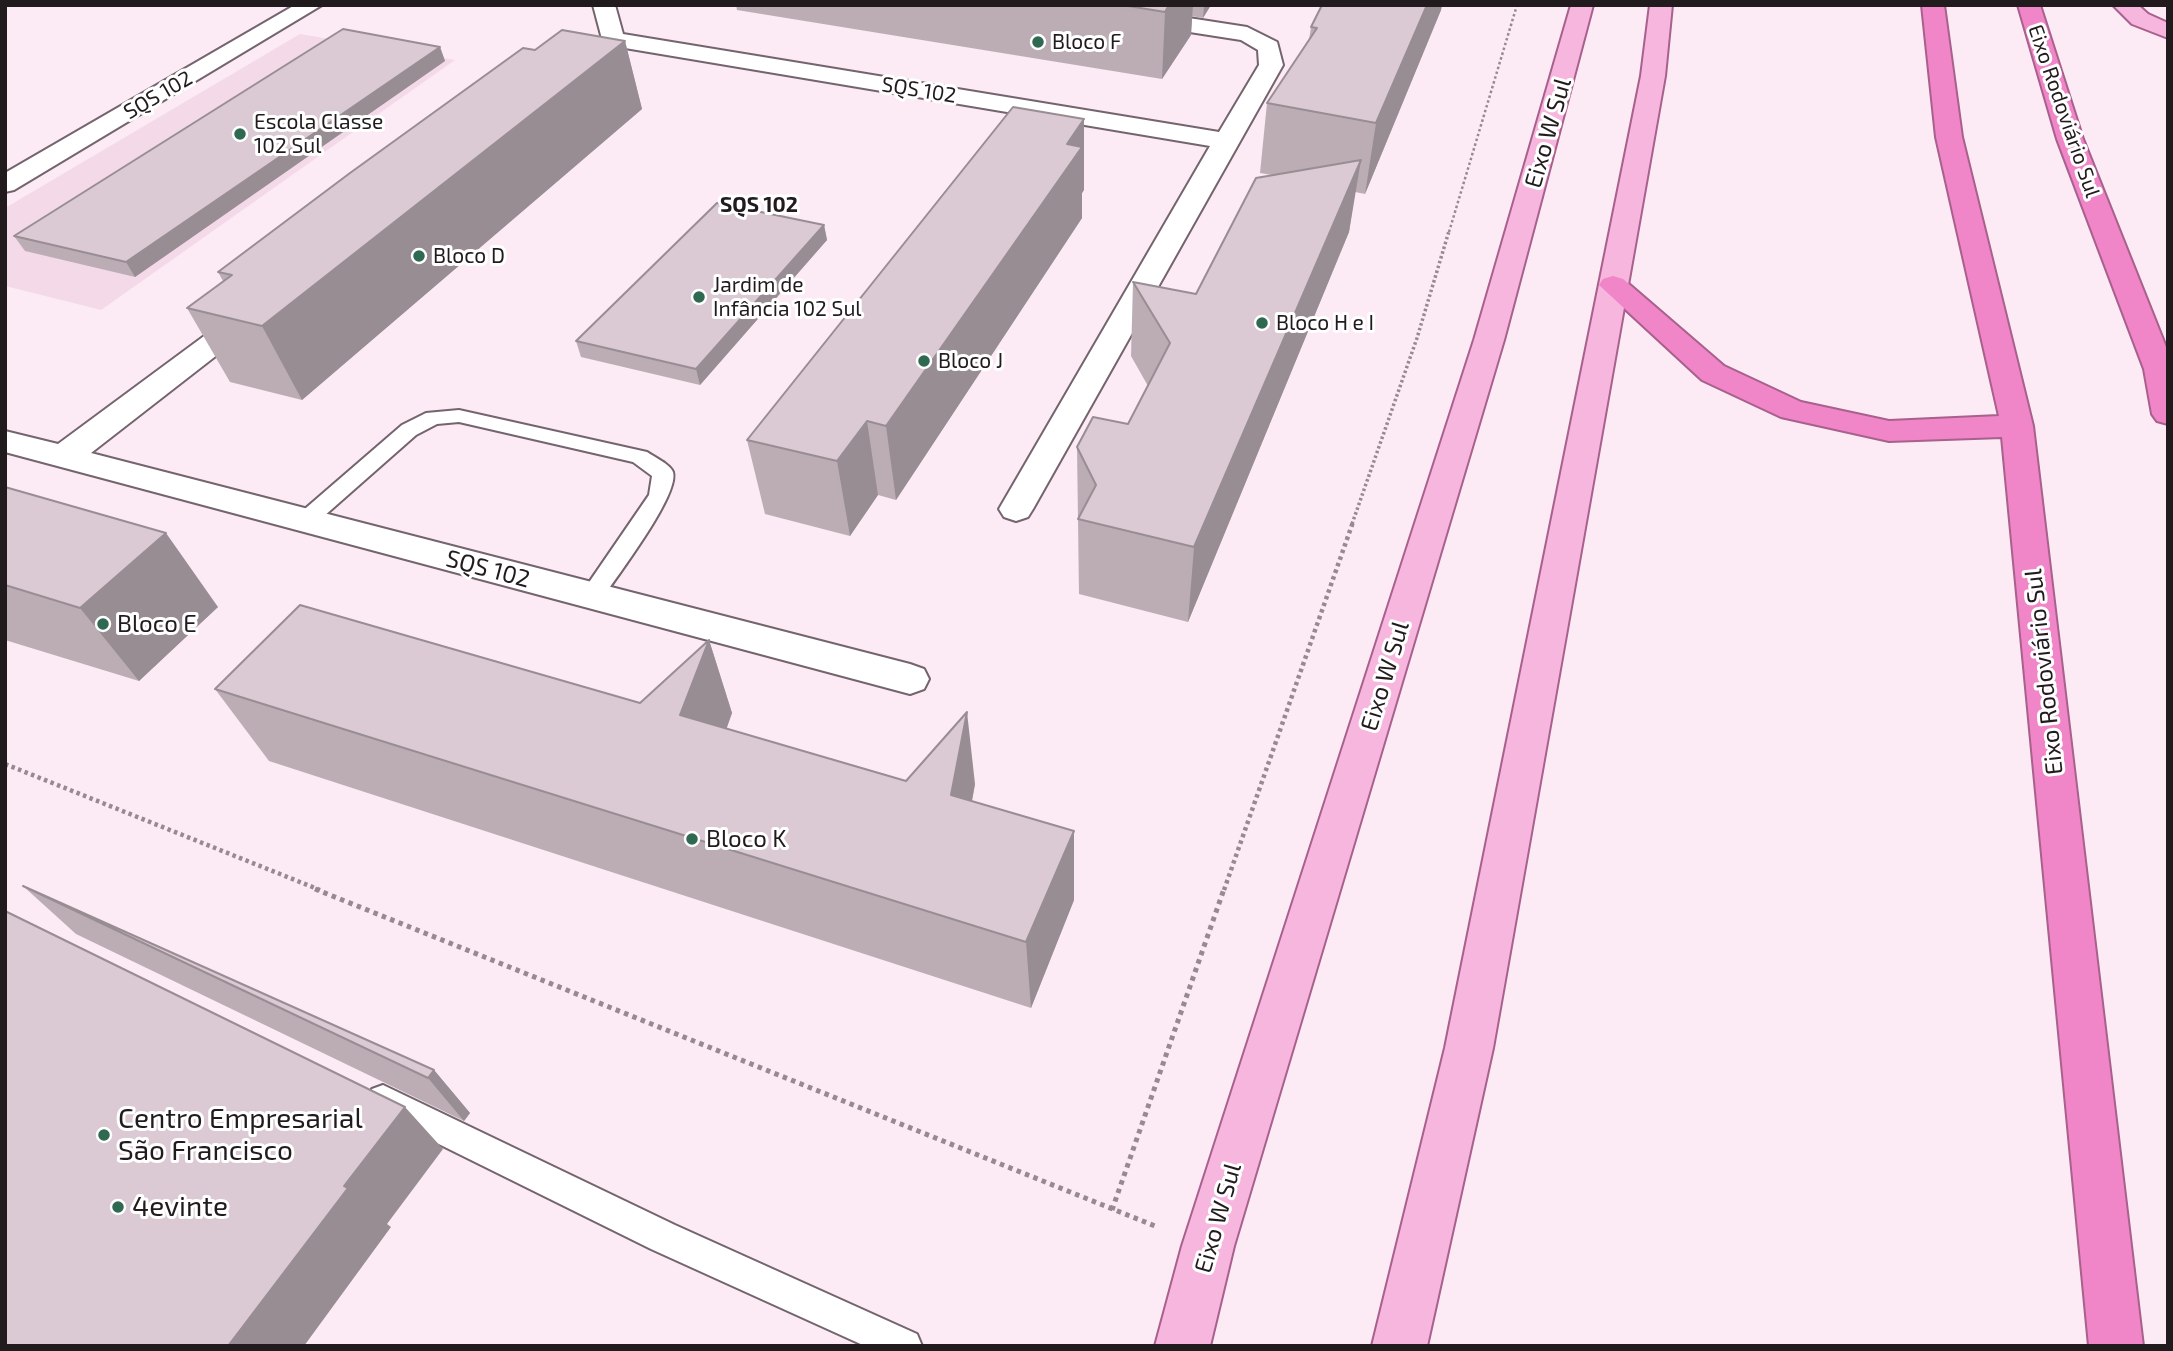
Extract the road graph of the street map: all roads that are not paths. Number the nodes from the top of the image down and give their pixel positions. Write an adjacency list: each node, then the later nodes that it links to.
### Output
1 (311, 5): 11 (street, SQS 102)
2 (604, 5): 10 (street, SQS 102)
3 (1061, 5): 10 (street)
4 (1661, 5): 12 (main road)
5 (1933, 5): 16 (highway, Eixo Rodoviário Sul)
6 (2029, 5): 14 (highway, Eixo Rodoviário Sul)
7 (2124, 5): 9 (main road)
8 (1576, 10): 25 (main road, Eixo W Sul)
9 (2168, 31)
10 (1226, 141): 19 (street)
11 (5, 184)
12 (1613, 285): 16 (highway); 26 (main road)
13 (274, 297): 18 (street)
14 (2163, 373): 15 (highway, Eixo Rodoviário Sul)
15 (2168, 414)
16 (2017, 426): 27 (highway, Eixo Rodoviário Sul)
17 (5, 441): 18 (street, SQS 102)
18 (66, 455): 20 (street, SQS 102)
19 (1016, 509)
20 (307, 519): 21 (street, SQS 102); 21 (lane)
21 (591, 597): 22 (street, SQS 102)
22 (910, 679)
23 (353, 1085): 24 (lane)
24 (905, 1346)
25 (1182, 1346)
26 (1399, 1346)
27 (2116, 1346)

